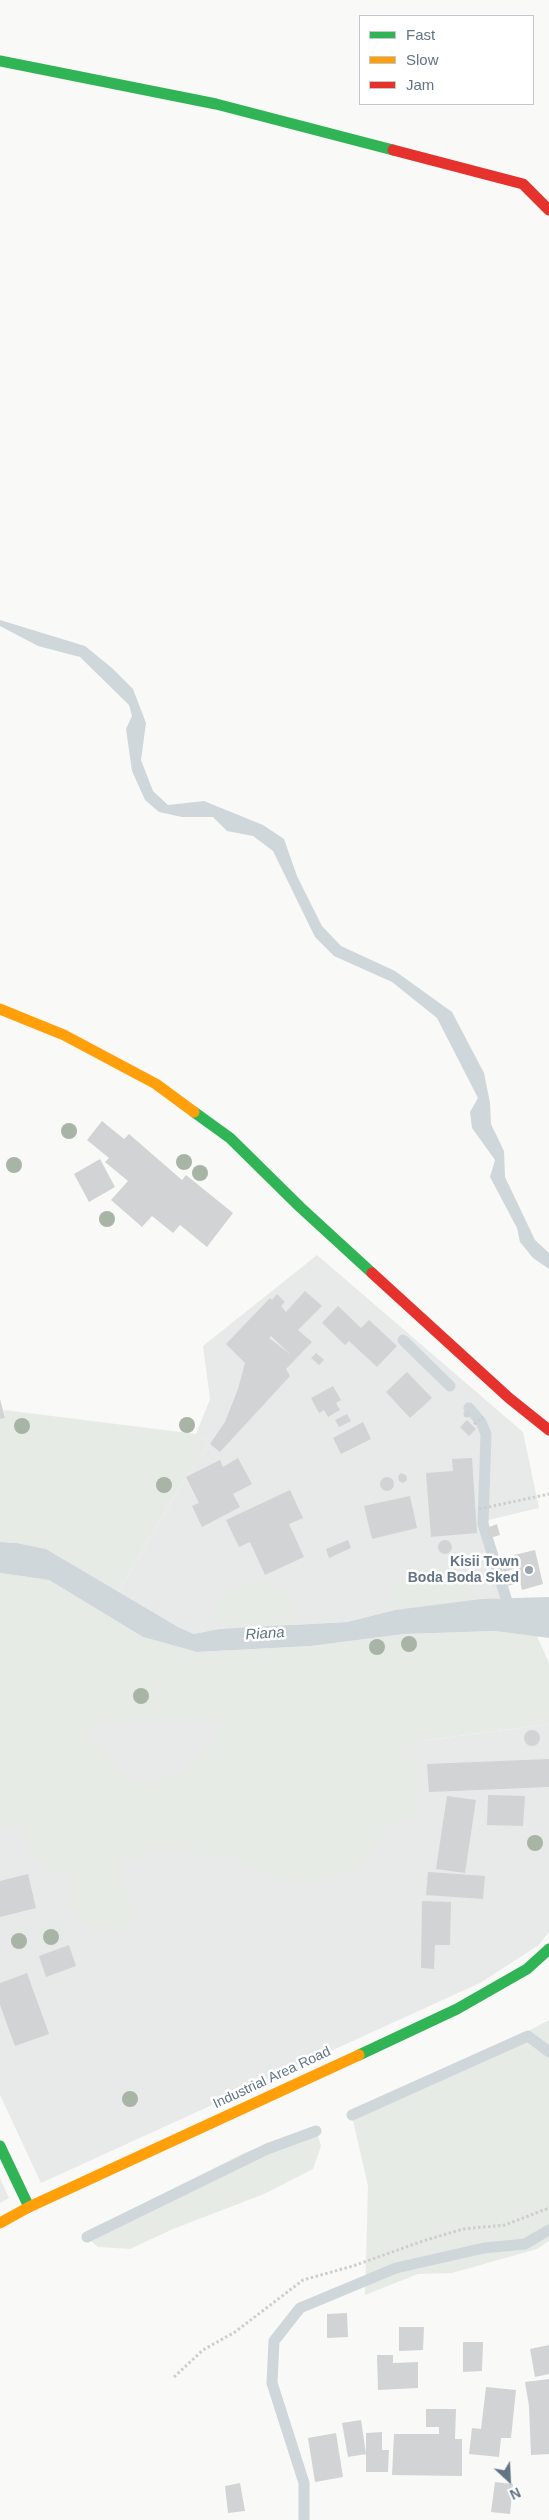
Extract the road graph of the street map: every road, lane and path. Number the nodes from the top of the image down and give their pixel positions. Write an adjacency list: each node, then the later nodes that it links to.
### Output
1 (0, 62): 2 (main road)
2 (549, 210)
3 (0, 1009): 6 (main road)
4 (485, 1415): 5 (path)
5 (474, 1424)
6 (549, 1430)
7 (549, 1494): 8 (path)
8 (479, 1508)
9 (549, 1948): 11 (main road, Industrial Area Road)
10 (0, 2146): 11 (main road)
11 (29, 2206): 13 (main road, Industrial Area Road)
12 (549, 2208): 14 (path)
13 (0, 2224)
14 (174, 2377)

